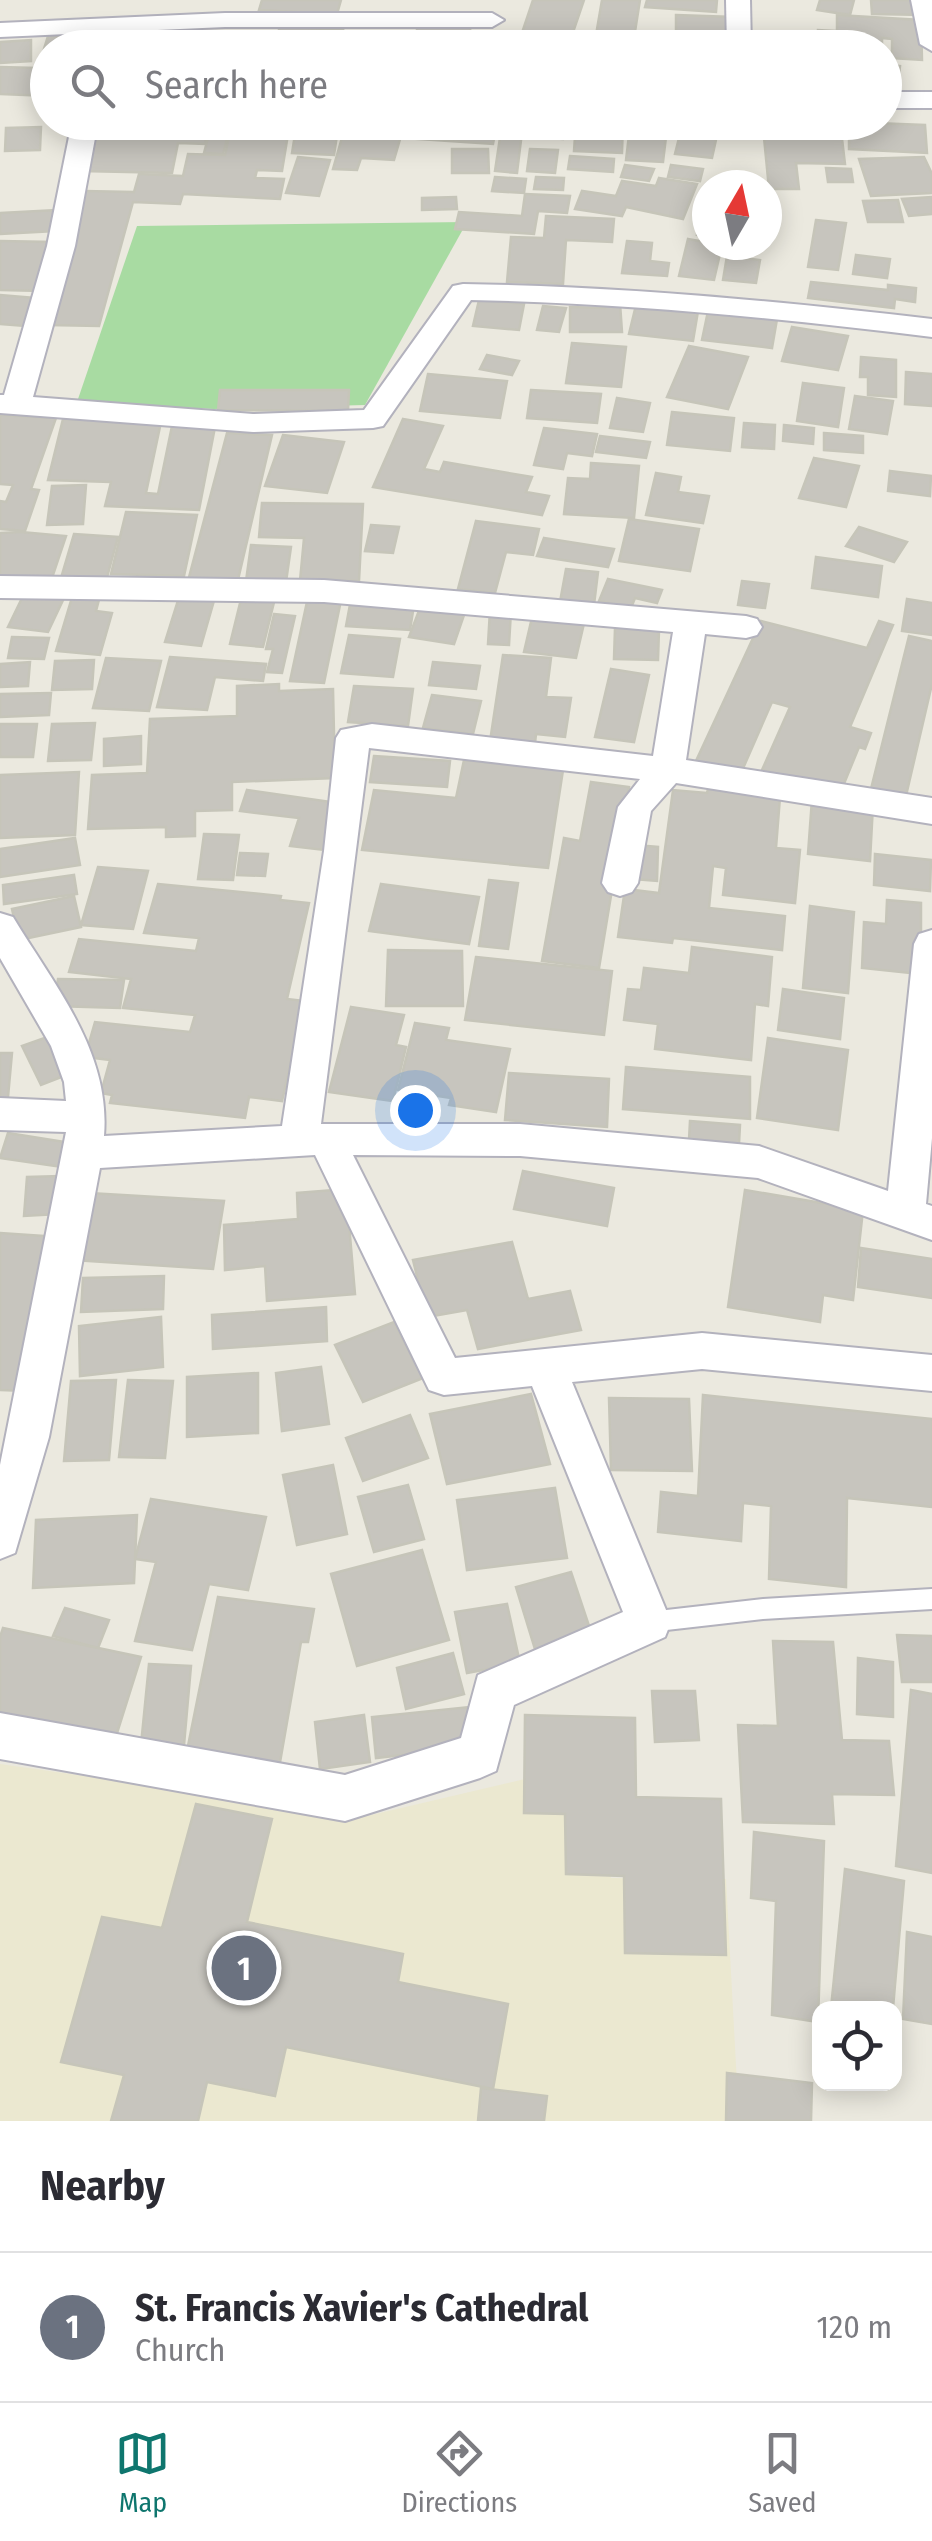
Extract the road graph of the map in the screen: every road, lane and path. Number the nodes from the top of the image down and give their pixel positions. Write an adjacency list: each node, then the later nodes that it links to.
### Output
1 (738, 0): 6 (street)
2 (923, 0): 7 (street)
3 (232, 10): 4 (street); 5 (street)
4 (492, 10)
5 (0, 30)
6 (739, 30)
7 (932, 44)
8 (902, 100): 9 (street)
9 (932, 100)
10 (82, 140): 12 (street)
11 (932, 328): 12 (street)
12 (8, 404)
13 (0, 588): 14 (street)
14 (692, 622): 15 (street); 16 (street)
15 (746, 627)
16 (668, 770): 17 (street); 18 (street); 23 (street)
17 (932, 811)
18 (620, 884)
19 (0, 927): 22 (street)
20 (932, 944): 24 (street)
21 (0, 1114): 22 (street)
22 (83, 1135): 23 (street); 27 (street)
23 (313, 1140): 24 (street); 25 (street)
24 (919, 1220)
25 (545, 1368): 26 (street); 29 (street)
26 (932, 1373)
27 (0, 1539)
28 (932, 1599): 29 (lane)
29 (649, 1622): 30 (street)
30 (0, 1736)

